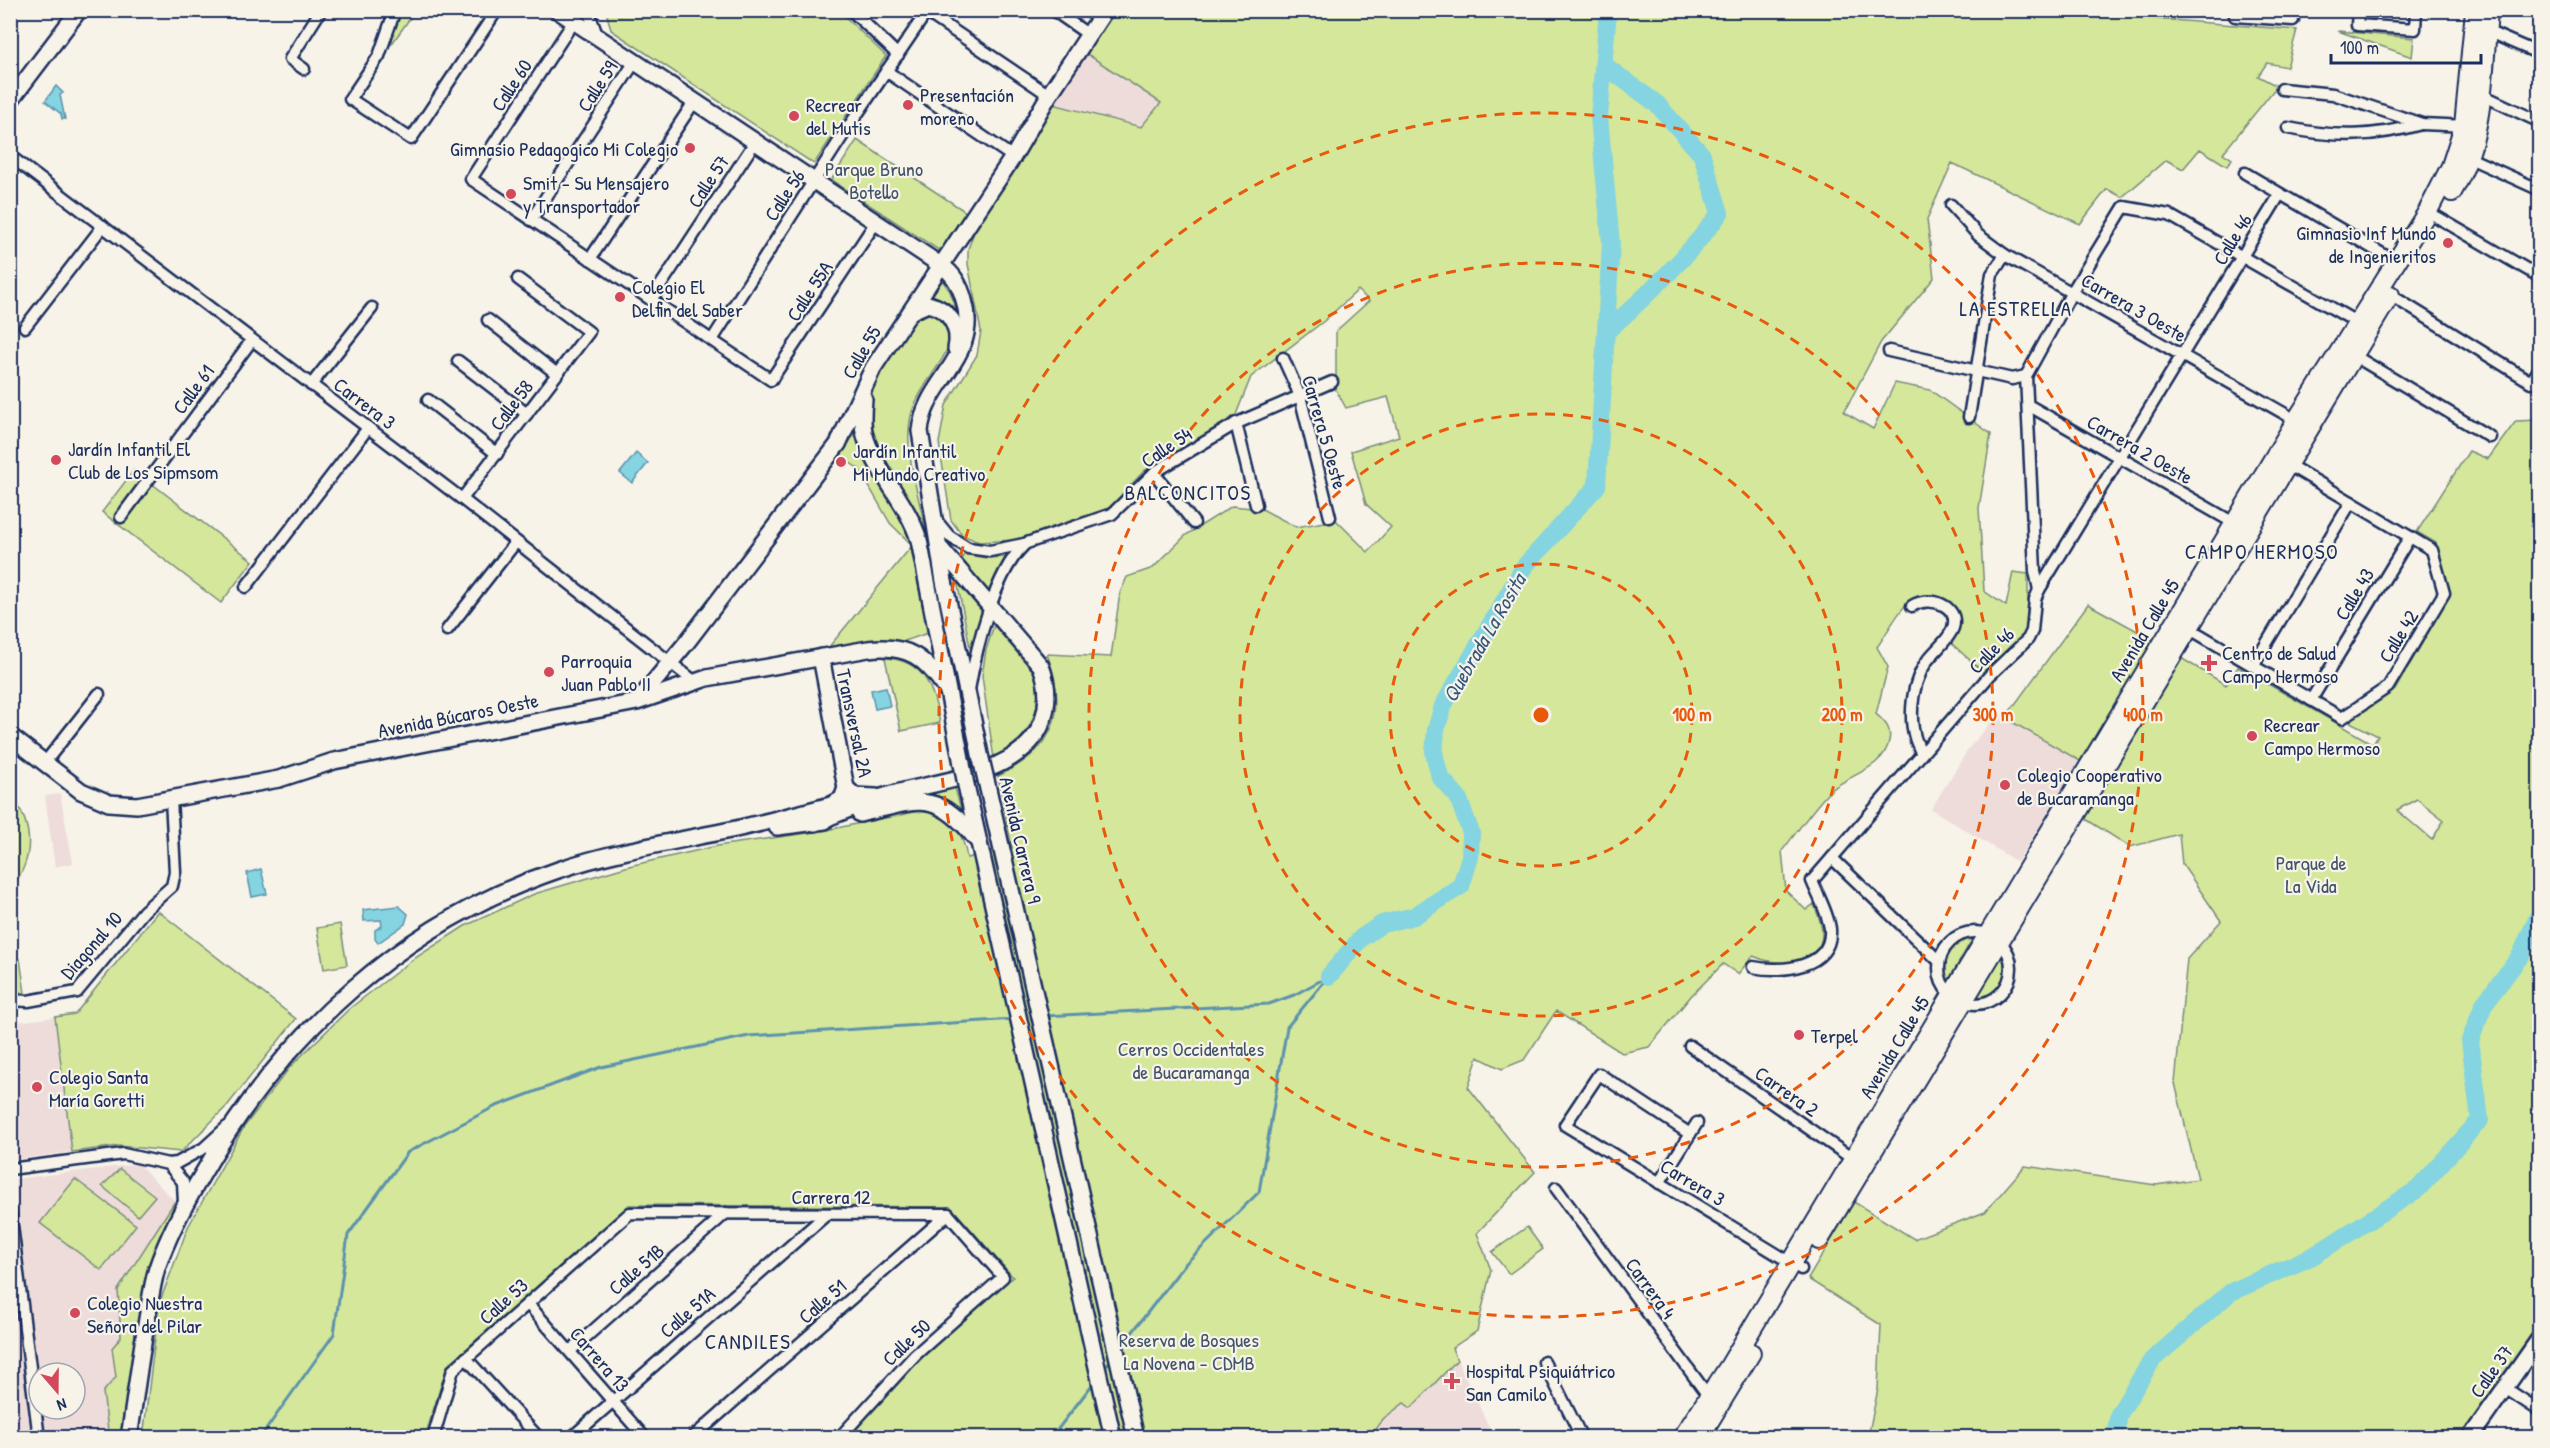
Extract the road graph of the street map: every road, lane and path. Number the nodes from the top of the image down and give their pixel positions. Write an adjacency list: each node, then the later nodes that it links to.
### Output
1 (79, 10): 30 (main road)
2 (321, 10): 25 (street)
3 (394, 10): 4 (street)
4 (497, 10)
5 (557, 10): 18 (main road, Avenida Carrera 9)
6 (588, 10): 21 (street)
7 (851, 10): 23 (street)
8 (1053, 10): 20 (street)
9 (1105, 10): 20 (main road, Calle 55)
10 (2159, 10): 15 (street)
11 (2358, 10): 12 (street)
12 (2416, 10)
13 (2488, 10): 19 (main road, Avenida Calle 45)
14 (927, 11): 23 (street, Calle 56); 28 (street)
15 (2175, 11)
16 (2235, 13): 17 (street)
17 (2293, 15)
18 (578, 16): 21 (main road, Avenida Carrera 9); 46 (street, Calle 60)
19 (2479, 22): 22 (street); 29 (main road, Avenida Calle 45); 34 (main road, Avenida Calle 45)
20 (1089, 34): 28 (main road, Calle 55)
21 (598, 39): 24 (main road, Avenida Carrera 9)
22 (2540, 54)
23 (897, 55): 26 (street, Calle 56)
24 (634, 63): 31 (main road, Avenida Carrera 9); 46 (street, Calle 59)
25 (304, 69)
26 (886, 71): 39 (street); 41 (street, Calle 56)
27 (2282, 89): 33 (street)
28 (1049, 95): 39 (main road, Calle 55)
29 (2482, 95): 32 (street); 34 (main road, Avenida Calle 45)
30 (10, 101)
31 (694, 102): 36 (main road, Avenida Carrera 9); 51 (street)
32 (2540, 122)
33 (2422, 124): 34 (street); 35 (street)
34 (2471, 127): 37 (main road, Avenida Calle 45)
35 (2288, 128)
36 (755, 142): 41 (main road, Avenida Carrera 9); 58 (street, Calle 57)
37 (2462, 155): 42 (street); 45 (main road, Avenida Calle 45); 52 (main road, Avenida Calle 45)
38 (10, 156): 48 (street, Carrera 3)
39 (1013, 157): 53 (main road, Calle 55)
40 (2245, 173): 43 (street)
41 (815, 181): 47 (main road, Avenida Carrera 9); 65 (street, Calle 56)
42 (2540, 190)
43 (2280, 194): 50 (street, Calle 46); 52 (street)
44 (1951, 205): 49 (street, Carrera 3 Oeste)
45 (2438, 217): 54 (street); 56 (main road, Avenida Calle 45)
46 (531, 220): 51 (street)
47 (876, 222): 53 (main road, Avenida Carrera 9); 65 (street, Calle 55A)
48 (103, 226): 63 (street); 64 (street, Carrera 3)
49 (2005, 255): 57 (street, Carrera 3 Oeste); 73 (street)
50 (2242, 257): 57 (street); 62 (street); 67 (street, Calle 46)
51 (590, 259): 58 (street)
52 (2396, 262): 56 (main road, Avenida Calle 45)
53 (942, 266): 60 (main road, Calle 55); 71 (main road, Avenida Carrera 9)
54 (2540, 277)
55 (519, 279): 74 (street, Calle 58)
56 (2385, 291): 62 (main road, Avenida Calle 45); 68 (main road, Avenida Calle 45); 72 (street)
57 (2072, 292): 67 (street, Carrera 3 Oeste); 75 (street)
58 (651, 300): 65 (street)
59 (372, 308): 78 (street)
60 (912, 311): 71 (main road); 77 (main road, Calle 55)
61 (488, 320): 74 (street)
62 (2358, 323): 85 (main road, Avenida Calle 45)
63 (25, 327)
64 (252, 340): 78 (street, Carrera 3); 95 (street, Calle 61)
65 (712, 340)
66 (1889, 351): 73 (street)
67 (2182, 355): 85 (street, Carrera 3 Oeste); 89 (street, Calle 46)
68 (2354, 355): 85 (main road, Avenida Calle 45); 87 (street)
69 (1283, 358): 79 (street, Carrera 5 Oeste)
70 (458, 361): 82 (street)
71 (952, 366): 96 (main road, Avenida Carrera 9)
72 (2540, 368)
73 (1978, 371): 75 (street); 83 (street)
74 (557, 374): 82 (street, Calle 58)
75 (2026, 376): 81 (street)
76 (1332, 382): 79 (street, Calle 54)
77 (865, 384): 111 (main road, Calle 55); 114 (main road, Avenida Carrera 9)
78 (312, 385): 86 (street, Carrera 3)
79 (1300, 396): 84 (street, Calle 54); 97 (street, Carrera 5 Oeste)
80 (428, 400): 88 (street)
81 (2028, 405): 89 (street, Carrera 2 Oeste); 105 (street)
82 (527, 414): 88 (street, Calle 58)
83 (1969, 417)
84 (1236, 423): 91 (street, Calle 54); 94 (street)
85 (2302, 424): 90 (main road, Avenida Calle 45); 99 (main road, Avenida Calle 45)
86 (368, 428): 92 (street, Carrera 3); 104 (street)
87 (2490, 437)
88 (497, 454): 92 (street, Calle 58)
89 (2120, 458): 99 (street, Carrera 2 Oeste); 105 (street, Calle 46)
90 (2287, 464): 93 (street); 108 (main road, Avenida Calle 45)
91 (1154, 473): 98 (street); 103 (street, Calle 54)
92 (462, 499): 101 (street, Carrera 3)
93 (2351, 502): 100 (street); 112 (street)
94 (1256, 505)
95 (121, 517)
96 (933, 517): 102 (main road, Avenida Carrera 9); 103 (street, Calle 54)
97 (1330, 517)
98 (1194, 523)
99 (2234, 523): 108 (main road, Avenida Calle 45)
100 (2410, 537): 117 (street, Calle 43); 117 (street, Calle 42)
101 (516, 542): 109 (street); 111 (street, Carrera 3)
102 (938, 542): 107 (main road); 116 (main road, Avenida Carrera 9)
103 (1024, 544): 107 (street)
104 (246, 587)
105 (2039, 590): 121 (street, Calle 46)
106 (1912, 606): 121 (street)
107 (991, 608): 116 (street); 124 (main road)
108 (2182, 624): 112 (street); 131 (main road, Avenida Calle 45)
109 (447, 630)
110 (821, 657): 113 (main road, Avenida Búcaros Oeste); 114 (main road, Avenida Búcaros Oeste); 123 (main road, Transversal 2A)
111 (671, 663): 113 (street, Carrera 3); 118 (main road, Calle 55)
112 (2253, 666): 117 (street)
113 (695, 682): 118 (main road, Avenida Búcaros Oeste)
114 (947, 690): 129 (main road, Avenida Carrera 9, bridge)
115 (99, 694): 122 (street)
116 (968, 697): 171 (main road, Avenida Carrera 9, bridge)
117 (2311, 700)
118 (637, 702): 125 (main road, Avenida Búcaros Oeste)
119 (10, 726): 122 (main road)
120 (10, 736): 126 (main road)
121 (1922, 753): 130 (street, Calle 46)
122 (50, 756): 126 (main road)
123 (846, 788): 124 (main road, Transversal 2A); 128 (main road)
124 (888, 795): 127 (main road)
125 (171, 799): 126 (main road, Avenida Búcaros Oeste); 135 (street, Diagonal 10)
126 (101, 801)
127 (816, 823): 128 (main road); 129 (main road)
128 (742, 827): 137 (main road)
129 (980, 848): 170 (main road, Avenida Carrera 9)
130 (1832, 858): 132 (street); 133 (street, Calle 46)
131 (1993, 937): 132 (street); 134 (main road, Avenida Calle 45); 134 (street)
132 (1940, 961): 134 (street)
133 (1753, 967)
134 (1957, 998): 140 (main road, Avenida Calle 45)
135 (10, 1000)
136 (1690, 1046): 140 (street, Carrera 2)
137 (237, 1116): 141 (street); 145 (main road)
138 (1697, 1123): 139 (street)
139 (1690, 1134): 143 (street); 143 (street, Carrera 3)
140 (1858, 1163): 151 (main road, Avenida Calle 45)
141 (168, 1164): 142 (street); 145 (street)
142 (10, 1169)
143 (1659, 1183): 151 (street, Carrera 3)
144 (1556, 1188): 159 (street, Carrera 4)
145 (184, 1207): 163 (main road)
146 (11, 1212): 162 (street)
147 (630, 1212): 148 (street, Carrera 12); 152 (street, Calle 53)
148 (726, 1213): 149 (street, Carrera 12); 154 (street, Calle 51B)
149 (827, 1214): 150 (street, Carrera 12); 158 (street, Calle 51A)
150 (948, 1214): 168 (street, Calle 51); 169 (street, Calle 50)
151 (1796, 1266): 159 (main road, Avenida Calle 45)
152 (528, 1304): 154 (street, Carrera 13); 155 (street, Calle 53)
153 (2540, 1338): 157 (main road, Calle 37)
154 (570, 1351): 158 (street, Carrera 13)
155 (466, 1358): 164 (street, Calle 53); 165 (street)
156 (1544, 1362): 172 (street)
157 (2505, 1388): 160 (street); 161 (main road, Calle 37)
158 (613, 1401): 166 (street, Calle 51A); 167 (street, Carrera 13)
159 (1714, 1403): 173 (main road, Avenida Calle 45); 174 (main road, Avenida Calle 45)
160 (2540, 1411)
161 (2475, 1434)
162 (39, 1437)
163 (129, 1437)
164 (433, 1437)
165 (538, 1437)
166 (571, 1437)
167 (645, 1437)
168 (692, 1437)
169 (839, 1437)
170 (1113, 1437)
171 (1136, 1437)
172 (1582, 1437)
173 (1682, 1437)
174 (1699, 1437)

